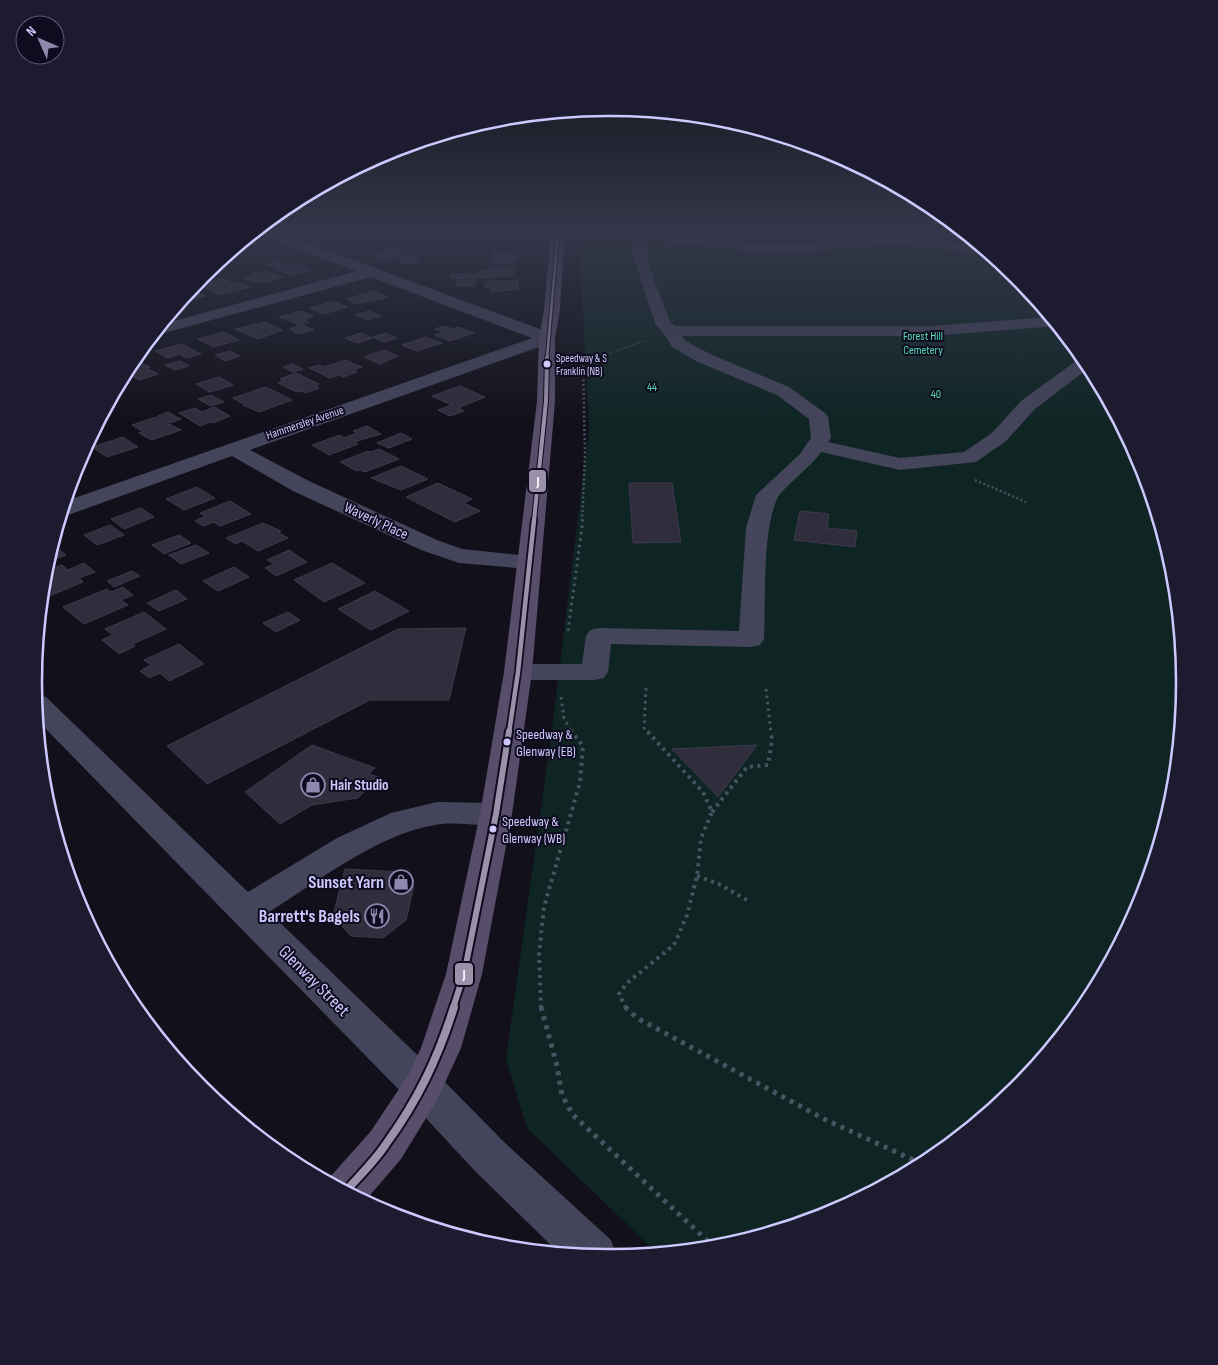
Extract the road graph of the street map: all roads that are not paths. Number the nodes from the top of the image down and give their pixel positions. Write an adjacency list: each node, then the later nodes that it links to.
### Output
1 (285, 296): 6 (street)
2 (435, 296): 8 (street)
3 (553, 296): 8 (main road)
4 (652, 296): 7 (street)
5 (1046, 323): 7 (street)
6 (169, 327)
7 (671, 331): 10 (street)
8 (548, 338): 11 (street, Hammersley Avenue); 13 (main road)
9 (1079, 367): 10 (street)
10 (816, 446): 14 (street)
11 (232, 448): 12 (street, Hammersley Avenue); 13 (street, Waverly Place)
12 (71, 506)
13 (530, 562): 14 (main road)
14 (518, 672): 16 (main road)
15 (44, 710): 17 (street, Glenway Street)
16 (496, 814): 17 (street); 18 (main road)
17 (244, 911): 18 (street, Glenway Street)
18 (423, 1088): 19 (main road); 20 (street, Glenway Street)
19 (350, 1186)
20 (587, 1248)

